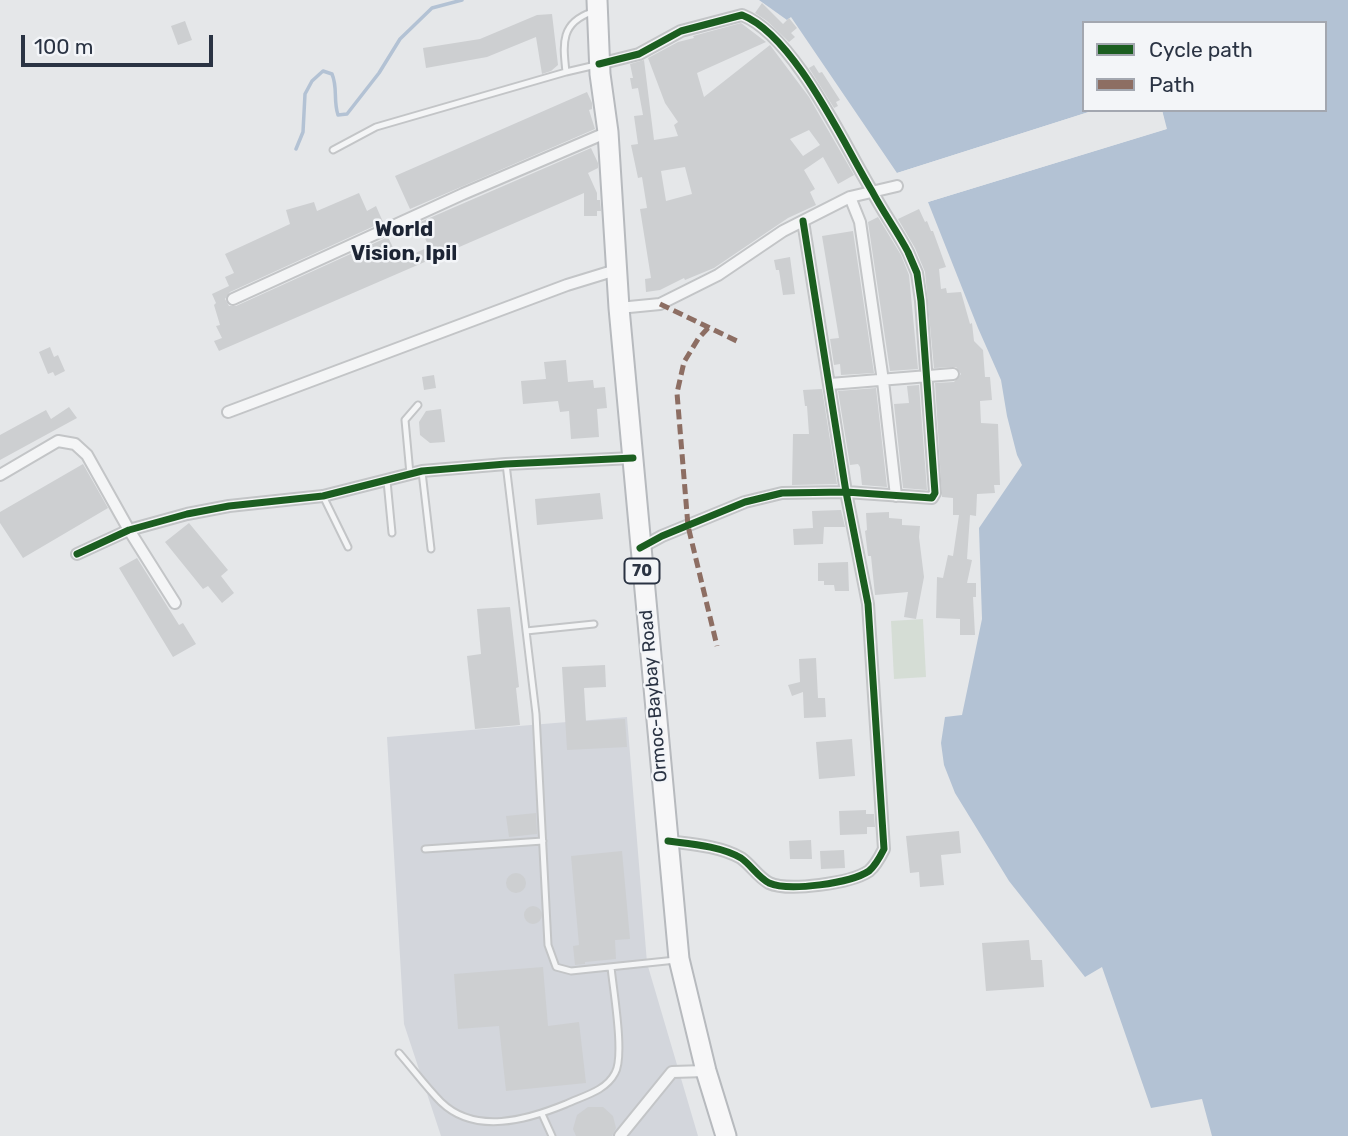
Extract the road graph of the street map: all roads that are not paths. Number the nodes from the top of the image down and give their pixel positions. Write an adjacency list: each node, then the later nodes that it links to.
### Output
1 (598, 5): 2 (highway, Ormoc-Baybay Road / 70); 3 (lane)
2 (599, 64): 3 (lane); 4 (highway, Ormoc-Baybay Road / 70); 7 (street)
3 (566, 72): 5 (lane)
4 (608, 132): 10 (highway, Ormoc-Baybay Road / 70); 11 (street)
5 (333, 150)
6 (897, 186): 7 (street)
7 (872, 192): 8 (street); 14 (street)
8 (850, 197): 9 (street); 15 (street)
9 (803, 221): 12 (street); 16 (street)
10 (616, 270): 12 (highway, Ormoc-Baybay Road / 70); 18 (street)
11 (233, 299)
12 (619, 308): 19 (highway, Ormoc-Baybay Road / 70)
13 (953, 374): 14 (street)
14 (928, 376): 15 (street); 27 (street)
15 (883, 381): 16 (street); 27 (street)
16 (830, 384): 25 (street)
17 (418, 405): 22 (lane)
18 (228, 412)
19 (633, 458): 20 (street); 31 (highway, Ormoc-Baybay Road / 70)
20 (506, 464): 21 (street); 36 (lane)
21 (422, 471): 22 (street); 32 (lane)
22 (410, 474): 24 (street)
23 (0, 475): 28 (street)
24 (387, 481): 26 (street); 29 (lane)
25 (846, 492): 27 (street); 31 (street); 38 (street)
26 (323, 496): 28 (street); 30 (lane)
27 (896, 496)
28 (129, 530): 33 (street); 34 (street)
29 (392, 533)
30 (348, 547)
31 (640, 548): 38 (highway, Ormoc-Baybay Road / 70)
32 (430, 549)
33 (77, 554)
34 (175, 603)
35 (594, 624): 36 (lane)
36 (526, 631): 37 (lane)
37 (543, 841): 39 (lane); 41 (lane)
38 (668, 841): 40 (highway, Ormoc-Baybay Road / 70)
39 (425, 849)
40 (679, 959): 41 (lane); 43 (highway, Ormoc-Baybay Road / 70)
41 (611, 967): 44 (lane)
42 (399, 1053): 44 (lane)
43 (706, 1070): 46 (street); 47 (highway, Ormoc-Baybay Road / 70)
44 (542, 1114): 45 (lane)
45 (552, 1136)
46 (620, 1136)
47 (726, 1136)

